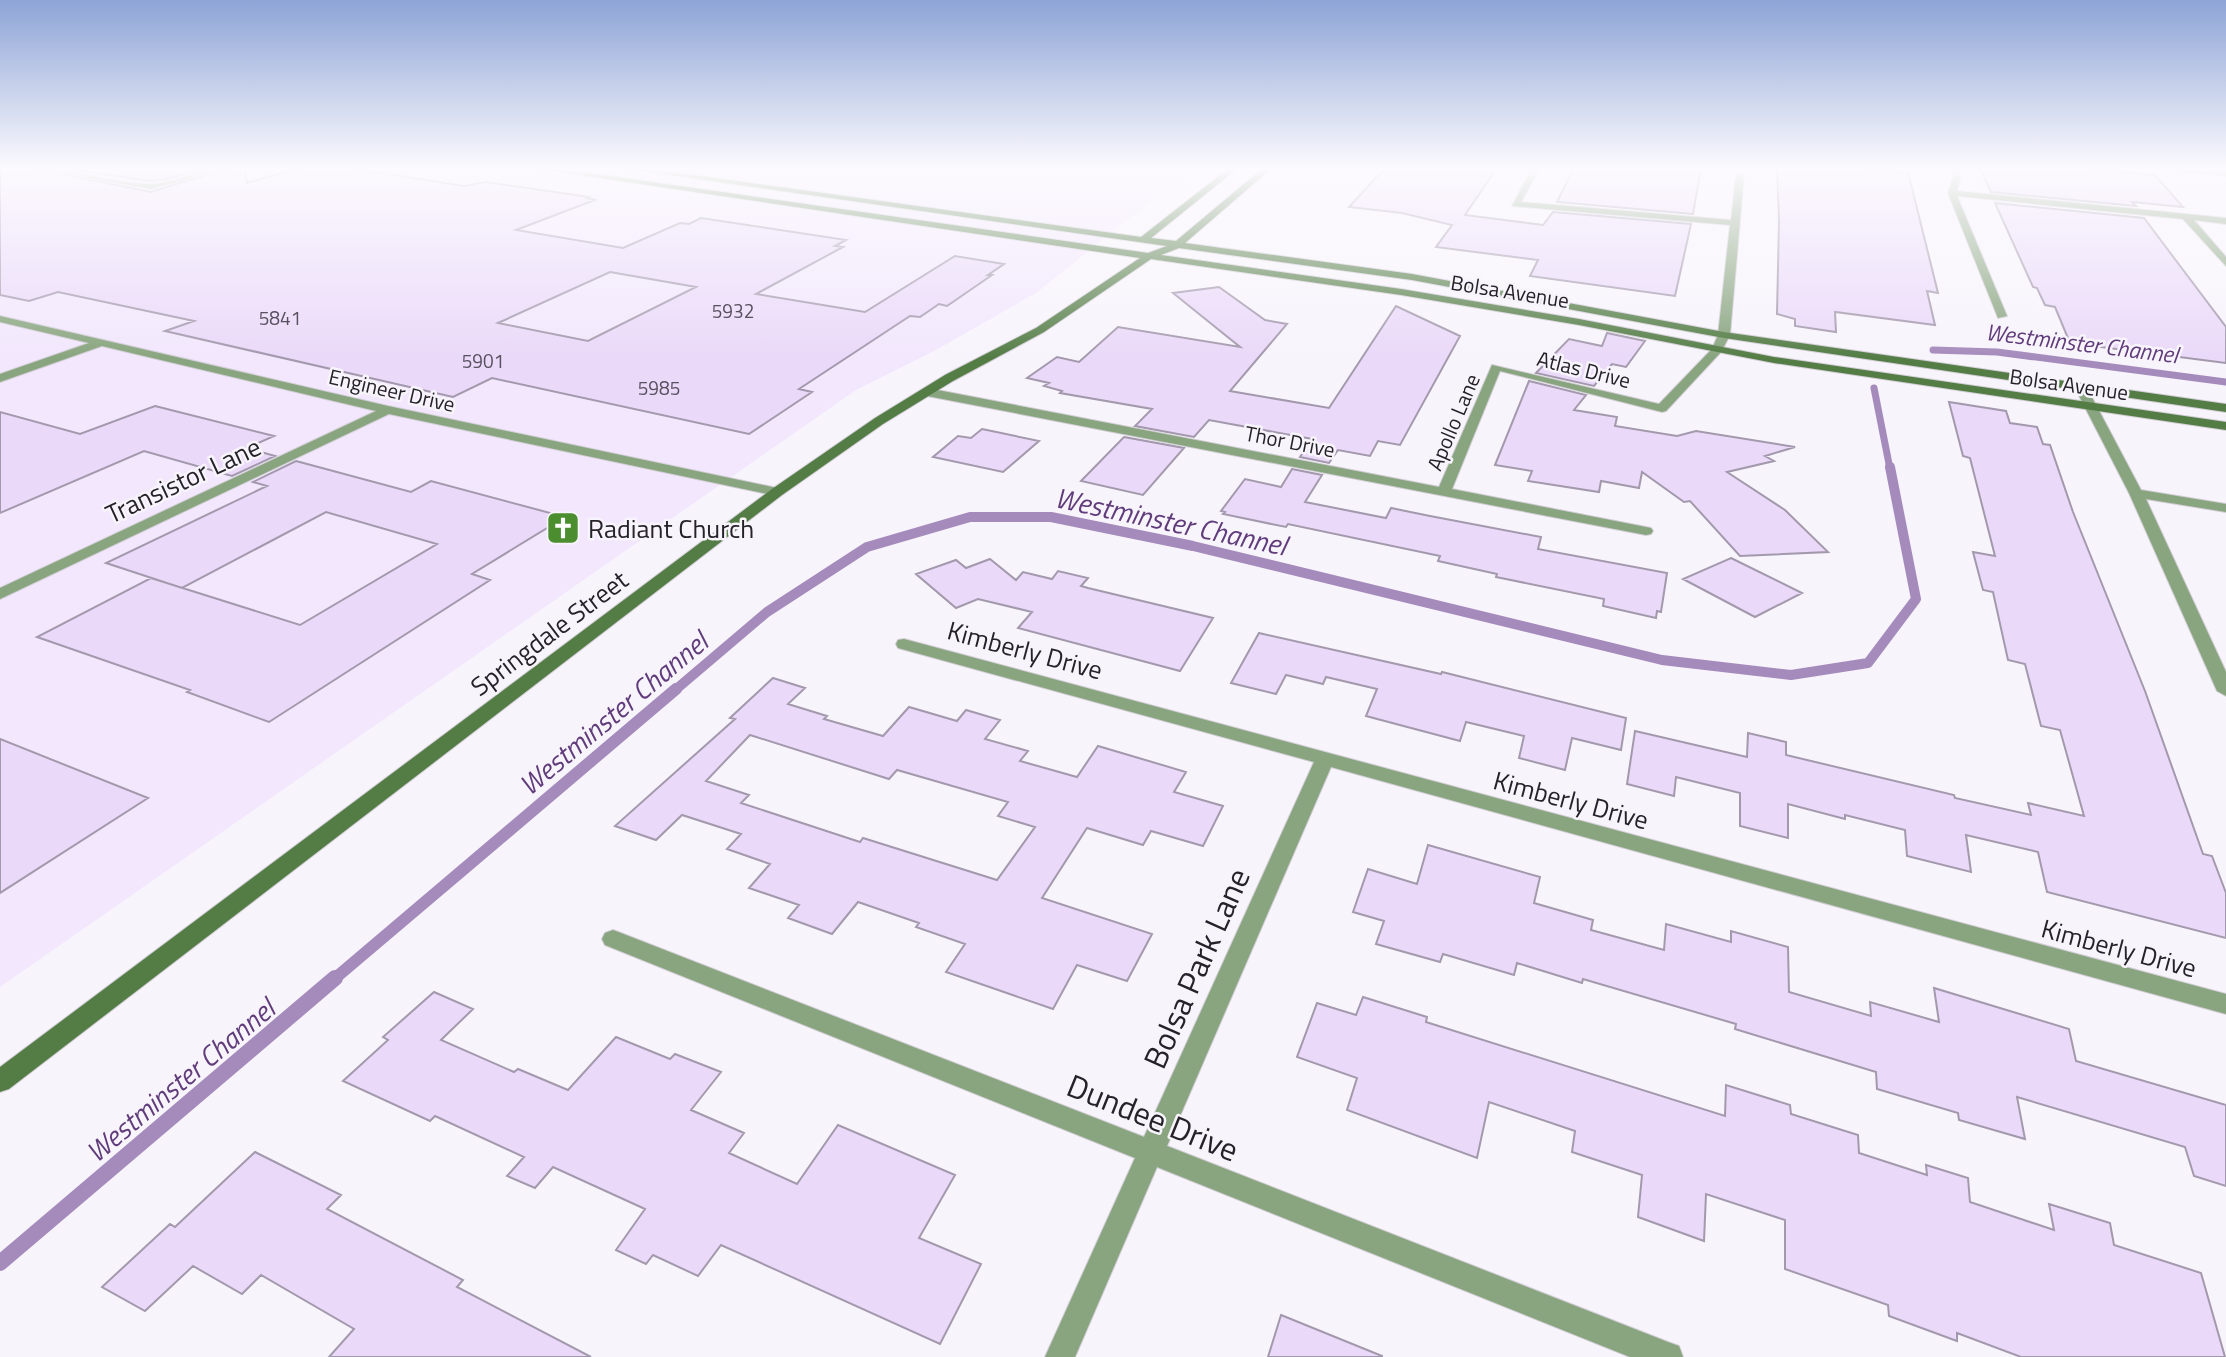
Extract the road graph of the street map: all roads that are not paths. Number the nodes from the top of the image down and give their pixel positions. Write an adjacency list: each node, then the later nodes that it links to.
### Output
1 (1016, 231): 9 (main road, Bolsa Avenue)
2 (1041, 231): 9 (main road, Bolsa Avenue)
3 (1164, 231): 9 (main road, Springdale Street)
4 (1192, 231): 8 (main road, Springdale Street)
5 (1733, 231): 13 (street)
6 (1968, 231): 11 (street)
7 (2198, 231): 10 (street)
8 (1177, 244): 9 (main road, Bolsa Avenue); 9 (main road, Springdale Street); 13 (main road, Bolsa Avenue)
9 (1146, 248): 15 (main road, Bolsa Avenue); 19 (main road, Springdale Street)
10 (2226, 263)
11 (2002, 316)
12 (0, 318): 14 (street, Engineer Drive)
13 (1724, 335): 15 (street); 18 (main road, Bolsa Avenue)
14 (103, 342): 17 (street); 22 (street, Engineer Drive)
15 (1717, 350): 16 (street, Atlas Drive); 20 (main road, Bolsa Avenue)
16 (1496, 367): 25 (street, Apollo Lane)
17 (0, 378)
18 (2081, 388): 20 (street); 21 (main road, Bolsa Avenue)
19 (927, 392): 24 (main road, Springdale Street); 25 (street, Thor Drive)
20 (2092, 407): 23 (main road, Bolsa Avenue); 26 (street)
21 (2226, 408)
22 (388, 410): 24 (street, Engineer Drive); 29 (street, Transistor Lane)
23 (2226, 426)
24 (777, 492): 35 (main road, Springdale Street)
25 (1444, 492): 28 (street, Thor Drive)
26 (2136, 493): 27 (street); 31 (street)
27 (2226, 508)
28 (1646, 531)
29 (0, 594)
30 (904, 644): 32 (street, Kimberly Drive)
31 (2226, 691)
32 (1324, 760): 34 (street, Kimberly Drive); 36 (street, Bolsa Park Lane)
33 (613, 939): 36 (street, Dundee Drive)
34 (2226, 1004)
35 (0, 1080)
36 (1151, 1152): 37 (street, Bolsa Park Lane); 38 (street, Dundee Drive)
37 (1060, 1357)
38 (1668, 1357)

